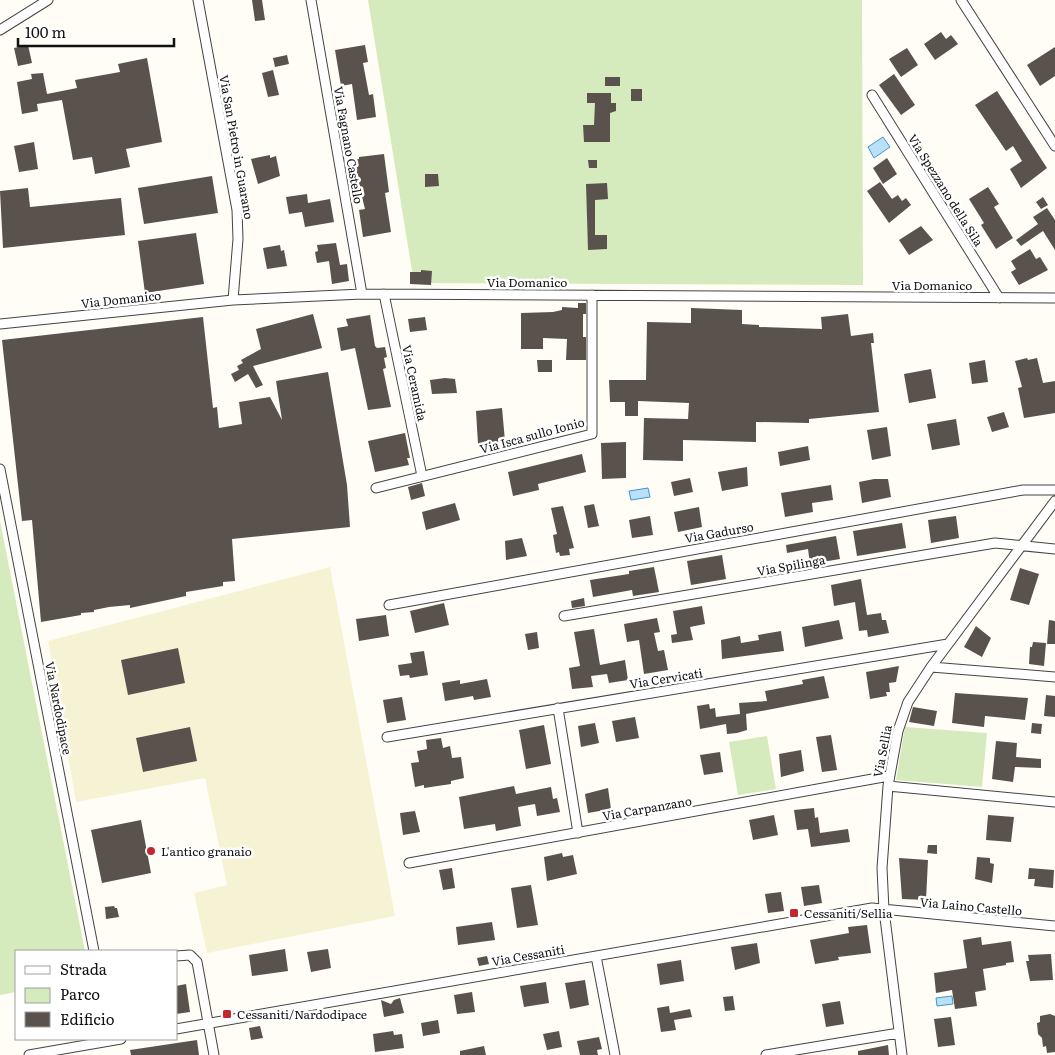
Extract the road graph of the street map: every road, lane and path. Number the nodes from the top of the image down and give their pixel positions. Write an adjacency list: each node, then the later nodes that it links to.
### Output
1 (48, 0): 5 (street)
2 (198, 0): 13 (street, Via San Pietro in Guarano)
3 (311, 0): 8 (street, Via Fagnano Castello)
4 (961, 0): 7 (street)
5 (0, 30)
6 (872, 95): 11 (street, Via Spezzano della Sila)
7 (1055, 146)
8 (362, 294): 9 (street, Via Domanico); 13 (street, Via Domanico)
9 (384, 294): 10 (street, Via Domanico); 16 (street, Via Ceramida)
10 (592, 295): 11 (street, Via Domanico); 16 (street, Via Isca sullo Ionio)
11 (999, 298): 12 (street, Via Domanico)
12 (1055, 298)
13 (233, 300): 14 (street, Via Domanico)
14 (0, 324)
15 (0, 469): 36 (street, Via Nardodipace)
16 (422, 476): 17 (street, Via Isca sullo Ionio)
17 (376, 488)
18 (1055, 490): 22 (street, Via Gadurso)
19 (1055, 501): 20 (street, Via Sellia)
20 (1022, 546): 21 (street, Via Spilinga); 23 (street, Via Spilinga); 24 (street, Via Sellia)
21 (1055, 549)
22 (389, 605)
23 (564, 616)
24 (948, 644): 25 (street, Via Sellia); 27 (street, Via Cervicati)
25 (931, 667): 26 (street); 29 (street, Via Sellia)
26 (1055, 677)
27 (558, 708): 28 (street, Via Cervicati); 32 (street)
28 (387, 737)
29 (889, 776): 30 (street, Via Sellia); 32 (street, Via Carpanzano)
30 (888, 786): 31 (street); 34 (street, Via Sellia)
31 (1055, 802)
32 (578, 833): 33 (street, Via Carpanzano)
33 (409, 863)
34 (884, 910): 35 (street, Via Laino Castello); 38 (street, Via Cessaniti); 41 (street, Via Sellia)
35 (1055, 926)
36 (94, 950)
37 (178, 956): 39 (street)
38 (596, 956): 39 (street, Via Cessaniti); 45 (street)
39 (208, 1024): 40 (street, Via Cessaniti); 44 (street)
40 (178, 1029)
41 (899, 1033): 46 (street); 47 (street, Via Sellia)
42 (115, 1040): 43 (street)
43 (28, 1055)
44 (214, 1055)
45 (615, 1055)
46 (766, 1055)
47 (902, 1055)

